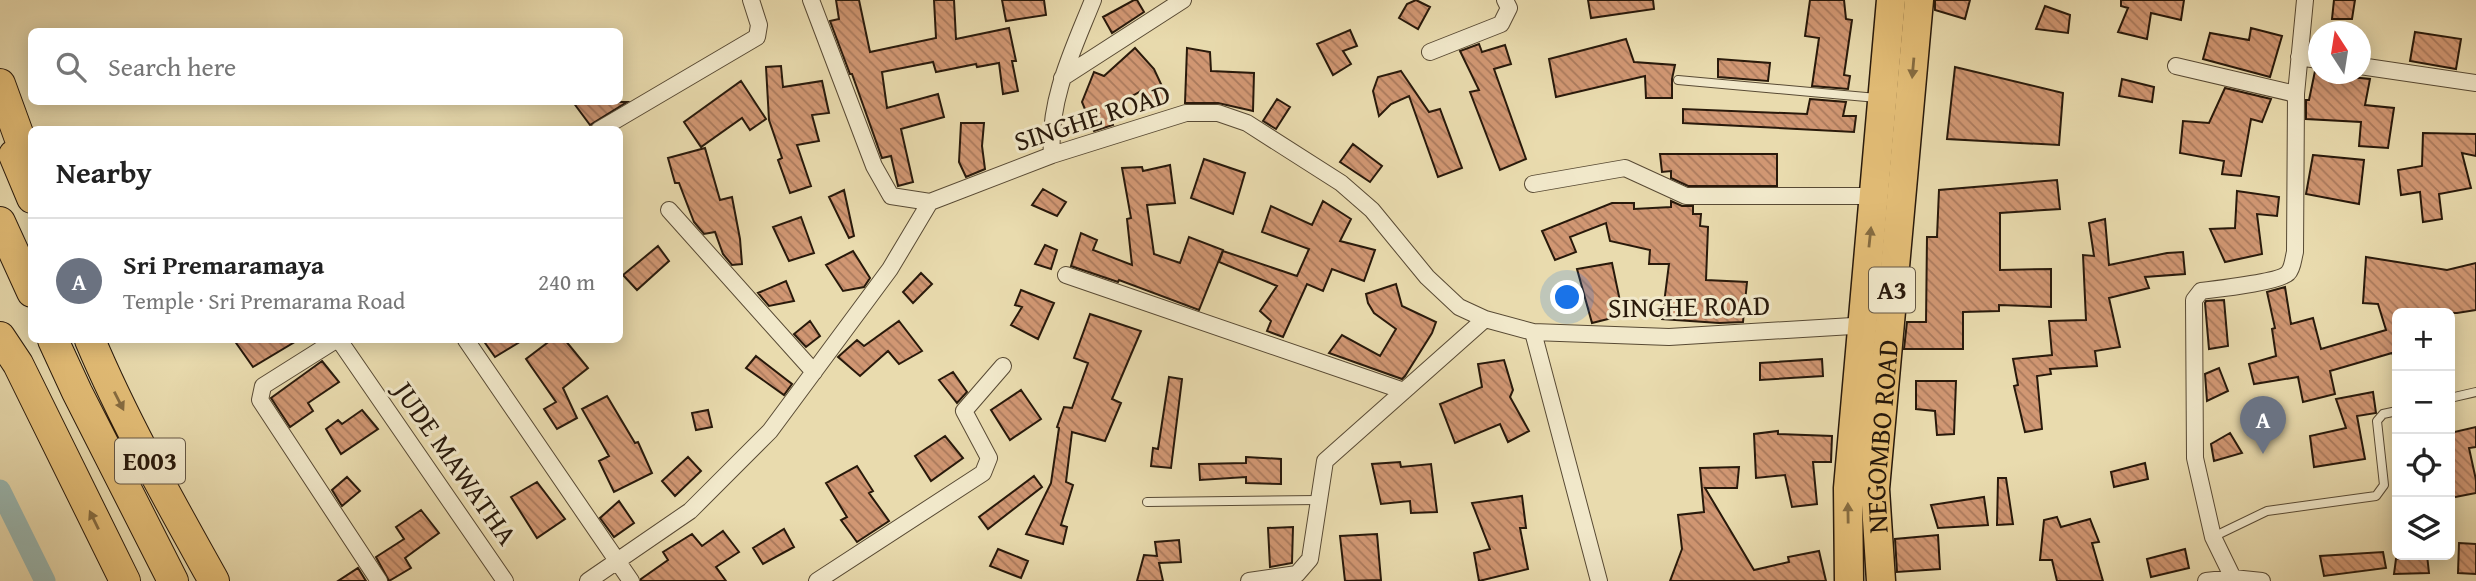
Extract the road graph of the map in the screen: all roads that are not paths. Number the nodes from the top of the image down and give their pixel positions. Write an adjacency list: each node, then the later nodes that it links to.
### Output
1 (751, 0): 21 (street)
2 (811, 0): 27 (street)
3 (1093, 0): 14 (street)
4 (1183, 0): 14 (street)
5 (1505, 0): 9 (street)
6 (1891, 0): 19 (highway, NEGOMBO ROAD / A3)
7 (1919, 0): 33 (highway, NEGOMBO ROAD / A3, one-way to 33)
8 (2305, 0): 10 (street)
9 (1430, 52)
10 (2299, 57): 11 (street); 18 (street)
11 (2308, 58)
12 (2176, 66): 18 (street)
13 (2371, 67): 16 (street)
14 (1062, 78): 22 (street)
15 (1678, 80): 19 (lane)
16 (2476, 83)
17 (0, 84): 23 (highway)
18 (2296, 94): 50 (street)
19 (1882, 98): 26 (highway, NEGOMBO ROAD / A3)
20 (0, 123): 25 (highway)
21 (606, 126)
22 (1052, 155): 27 (street, SINGHE ROAD); 32 (street, SINGHE ROAD)
23 (28, 161)
24 (1534, 184): 26 (street)
25 (28, 189)
26 (1874, 196): 34 (highway, NEGOMBO ROAD / A3, one-way to 26)
27 (930, 202): 43 (street)
28 (668, 209): 43 (street)
29 (0, 222): 31 (highway)
30 (1066, 275): 44 (street)
31 (28, 283)
32 (1485, 319): 35 (street, SINGHE ROAD); 44 (street)
33 (1889, 324): 34 (street, SINGHE ROAD); 64 (highway, NEGOMBO ROAD / A3)
34 (1861, 325): 35 (street, SINGHE ROAD); 63 (highway, NEGOMBO ROAD / A3, one-way to 34)
35 (1533, 332): 62 (street)
36 (0, 337): 53 (highway, one-way to 36)
37 (54, 343): 54 (highway, E003)
38 (333, 343): 56 (street)
39 (340, 343): 57 (street, JUDE MAWATHA)
40 (468, 343): 51 (street)
41 (94, 348): 55 (highway, E003, one-way to 55)
42 (1003, 366): 60 (street)
43 (814, 372): 51 (street)
44 (1404, 391): 48 (street)
45 (2476, 392): 46 (lane)
46 (2455, 397)
47 (2392, 412): 50 (lane)
48 (1318, 500): 49 (lane); 61 (street)
49 (1147, 502)
50 (2213, 537): 52 (street)
51 (616, 561): 58 (street); 59 (street)
52 (2233, 578): 65 (street); 66 (street)
53 (125, 581)
54 (173, 581)
55 (214, 581)
56 (379, 581)
57 (505, 581)
58 (588, 581)
59 (631, 581)
60 (817, 581)
61 (1249, 581)
62 (1599, 581)
63 (1849, 581)
64 (1881, 581)
65 (2206, 581)
66 (2262, 581)

